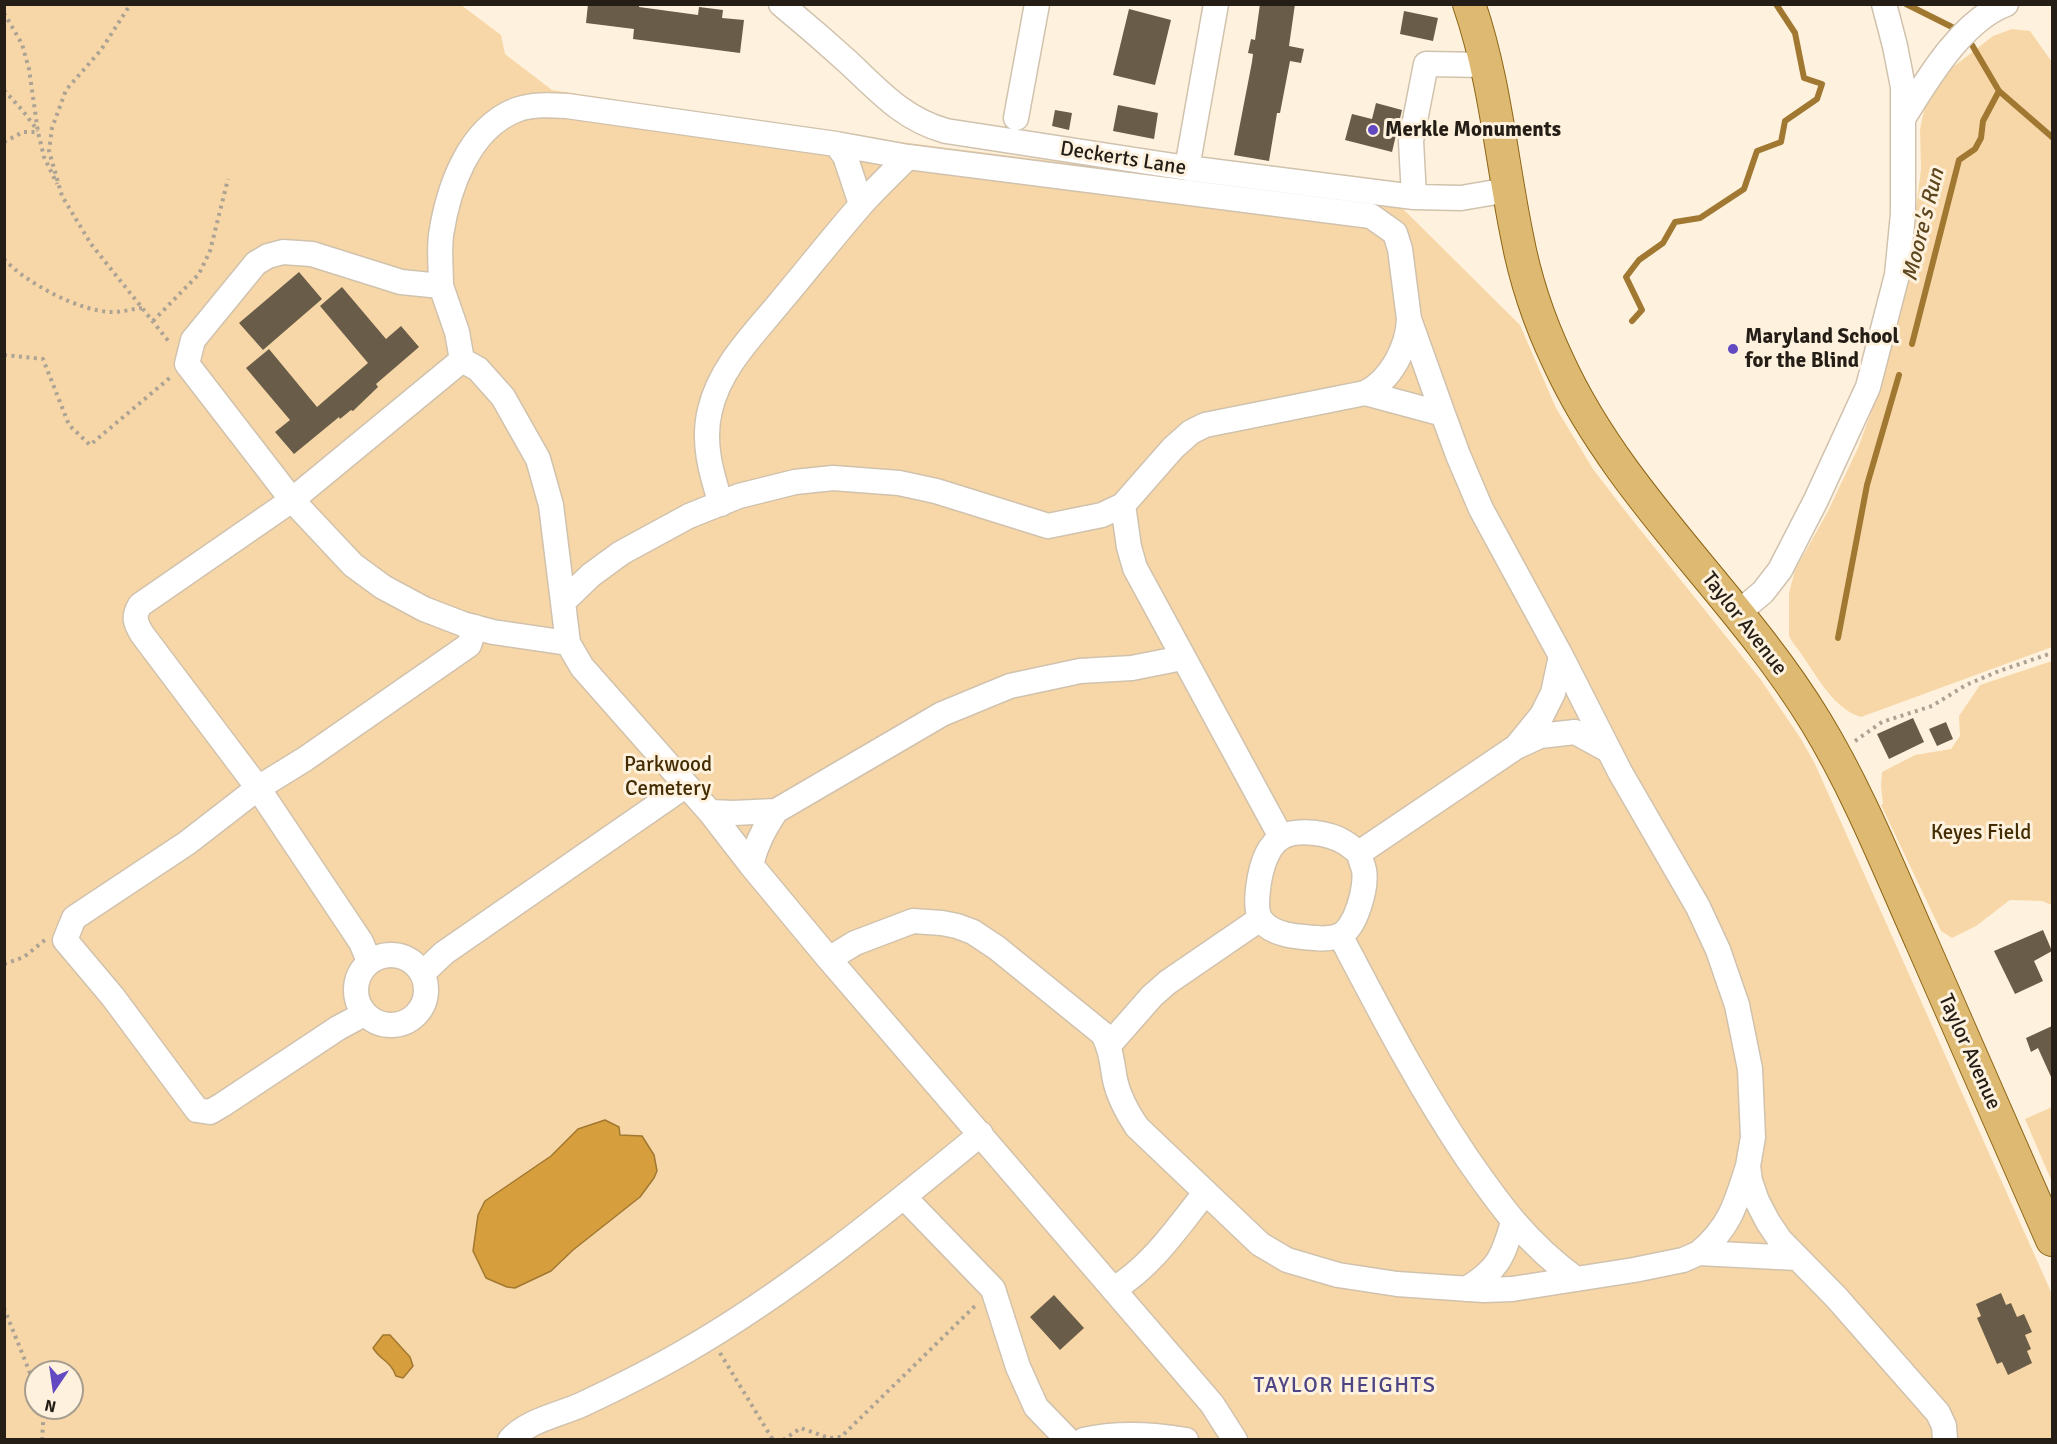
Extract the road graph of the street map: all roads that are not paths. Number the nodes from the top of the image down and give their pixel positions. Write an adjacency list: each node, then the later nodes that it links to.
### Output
1 (781, 4): 12 (street, Deckerts Lane)
2 (1037, 4): 9 (street)
3 (1216, 4): 12 (street)
4 (1469, 4): 7 (main road, Taylor Avenue)
5 (1884, 4): 8 (street)
6 (2006, 4): 8 (street)
7 (1486, 65): 13 (main road, Taylor Avenue); 14 (street)
8 (1904, 117): 25 (street)
9 (1016, 118)
10 (836, 144): 11 (street); 15 (street); 16 (street)
11 (908, 157): 15 (street); 17 (street)
12 (1187, 168): 14 (street, Deckerts Lane)
13 (1509, 190): 14 (street, Deckerts Lane); 25 (main road, Taylor Avenue)
14 (1413, 197)
15 (861, 204): 22 (street)
16 (441, 286): 18 (street); 21 (street)
17 (1409, 319): 19 (street); 20 (street)
18 (462, 360): 21 (street); 24 (street)
19 (1365, 393): 20 (street); 23 (street)
20 (1443, 414): 28 (street)
21 (291, 500): 26 (street); 33 (street)
22 (721, 504): 23 (street); 24 (street)
23 (1123, 506): 29 (street)
24 (564, 601): 27 (street)
25 (1738, 613): 51 (main road, Taylor Avenue)
26 (474, 627): 27 (street); 33 (street)
27 (568, 643): 32 (street)
28 (1561, 656): 30 (street); 31 (street)
29 (1182, 658): 34 (street); 36 (street)
30 (1516, 747): 31 (street); 37 (street)
31 (1608, 750): 47 (street)
32 (685, 786): 35 (street); 43 (street)
33 (258, 788): 42 (street); 44 (street)
34 (776, 811): 35 (street); 38 (street)
35 (710, 812): 38 (street)
36 (1281, 837): 37 (street); 39 (street)
37 (1359, 853): 40 (street)
38 (751, 865): 41 (street)
39 (1260, 919): 40 (street); 45 (street)
40 (1340, 935): 50 (street)
41 (829, 959): 45 (street); 46 (street)
42 (369, 961): 43 (street); 44 (street)
43 (423, 973): 44 (street)
44 (364, 1014)
45 (1109, 1045): 48 (street)
46 (981, 1134): 49 (street); 55 (street)
47 (1748, 1166): 52 (street); 53 (street)
48 (1205, 1193): 55 (street); 56 (street)
49 (904, 1197): 57 (street); 58 (street)
50 (1513, 1222): 54 (street); 56 (street)
51 (2052, 1240)
52 (1699, 1253): 53 (street); 54 (street)
53 (1797, 1258): 62 (street)
54 (1576, 1279): 56 (street)
55 (1114, 1289): 61 (street)
56 (1466, 1289)
57 (510, 1440)
58 (1068, 1440)
59 (1084, 1440): 60 (street)
60 (1186, 1440)
61 (1235, 1440)
62 (1945, 1440)

